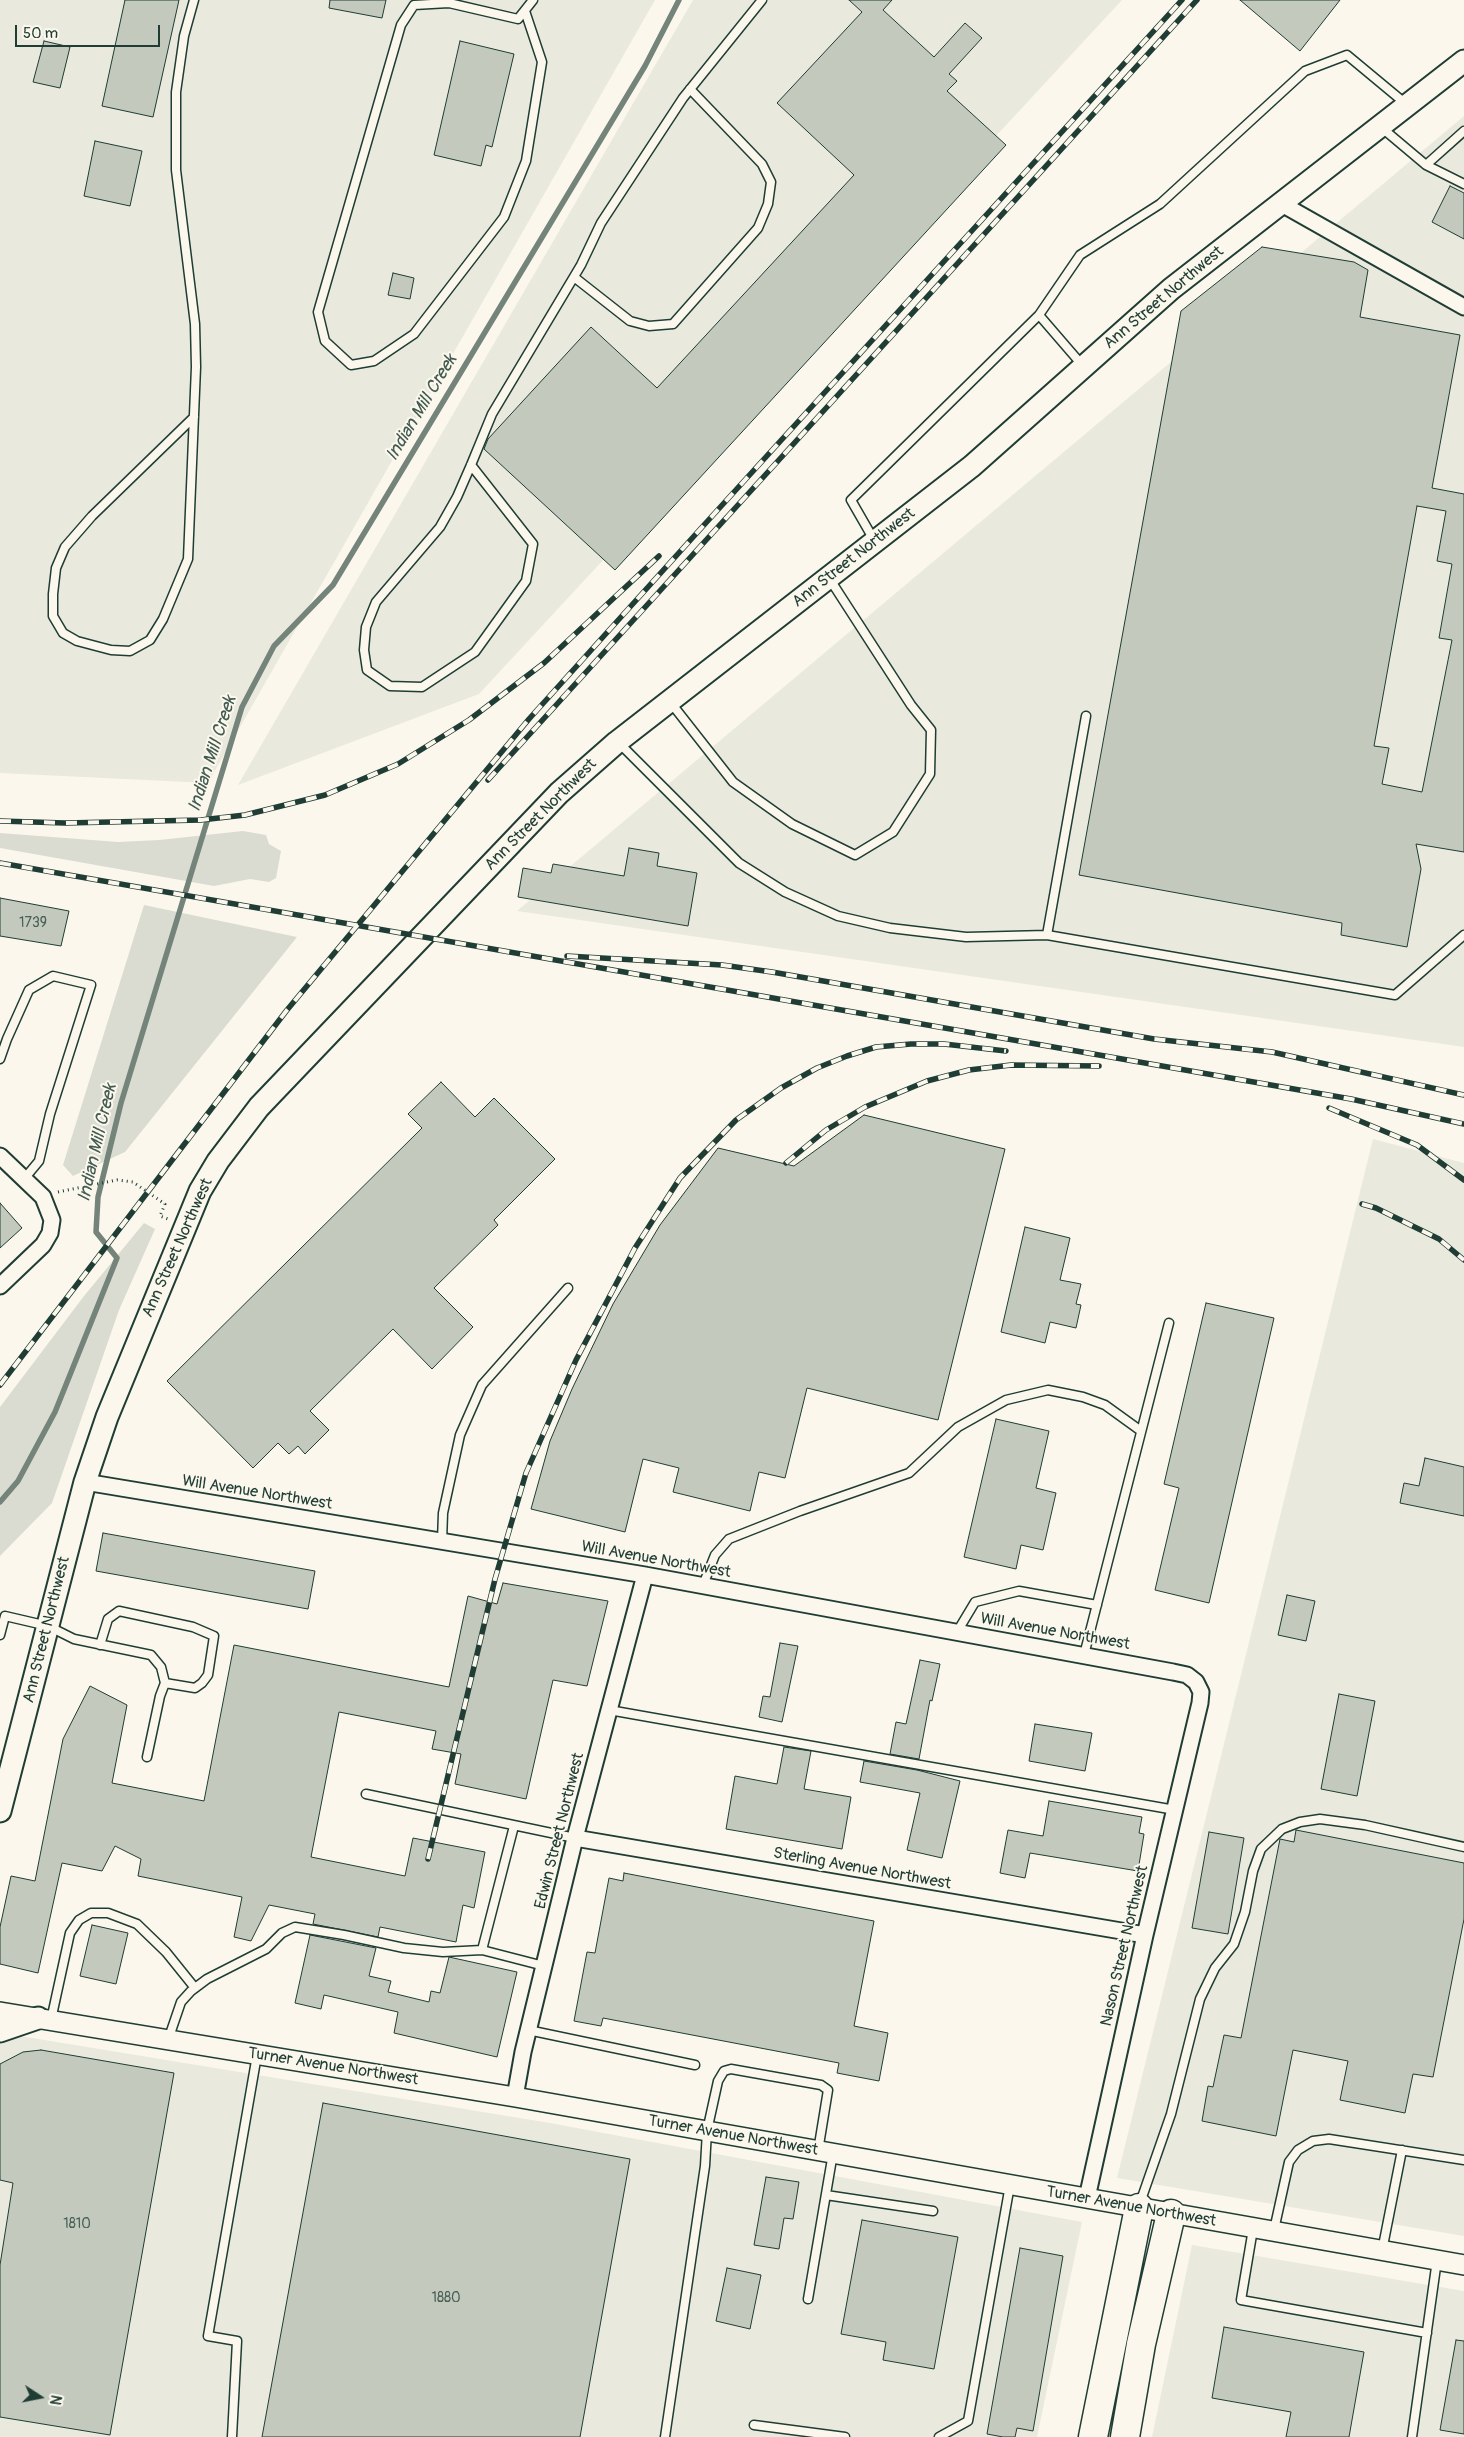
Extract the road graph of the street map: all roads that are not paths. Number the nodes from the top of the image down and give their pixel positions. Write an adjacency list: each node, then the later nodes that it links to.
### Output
1 (194, 0): 17 (lane)
2 (533, 0): 4 (lane)
3 (762, 0): 6 (lane)
4 (525, 11): 4 (lane)
5 (1464, 62): 7 (main road, Ann Street Northwest)
6 (690, 89): 13 (lane); 13 (lane)
7 (1408, 105): 8 (main road, Ann Street Northwest); 15 (lane)
8 (1379, 127): 10 (lane); 12 (main road, Ann Street Northwest)
9 (1464, 131): 10 (lane)
10 (1426, 165): 11 (lane)
11 (1464, 184)
12 (1280, 203): 14 (street); 16 (main road, Ann Street Northwest)
13 (574, 277): 18 (lane)
14 (1464, 307)
15 (1038, 315): 16 (lane); 19 (lane)
16 (1083, 366): 19 (main road, Ann Street Northwest)
17 (194, 417): 17 (lane)
18 (471, 465): 18 (lane)
19 (875, 541): 20 (main road, Ann Street Northwest)
20 (828, 578): 21 (main road, Ann Street Northwest); 21 (lane)
21 (670, 701): 23 (main road, Ann Street Northwest)
22 (1086, 716): 24 (lane)
23 (617, 742): 24 (lane); 33 (main road, Ann Street Northwest)
24 (1047, 935): 25 (lane)
25 (1464, 935)
26 (0, 1059): 28 (lane)
27 (0, 1156): 28 (street)
28 (24, 1179): 29 (street)
29 (0, 1286)
30 (568, 1288): 34 (lane)
31 (1169, 1323): 32 (lane)
32 (1141, 1431): 36 (lane); 37 (lane)
33 (85, 1482): 34 (street, Will Avenue Northwest); 39 (main road, Ann Street Northwest)
34 (442, 1541): 35 (street, Will Avenue Northwest)
35 (645, 1575): 36 (street, Will Avenue Northwest); 46 (street, Edwin Street Northwest)
36 (703, 1585): 40 (street, Will Avenue Northwest)
37 (1097, 1605): 40 (lane); 43 (lane)
38 (2, 1616): 39 (lane); 41 (lane)
39 (48, 1626): 42 (lane); 50 (main road, Ann Street Northwest)
40 (957, 1632): 43 (street, Will Avenue Northwest)
41 (0, 1635)
42 (100, 1645): 44 (lane); 44 (lane)
43 (1084, 1655): 45 (street, Will Avenue Northwest)
44 (165, 1683): 47 (lane)
45 (1200, 1703): 49 (street, Nason Street Northwest)
46 (609, 1710): 49 (lane); 52 (street, Edwin Street Northwest)
47 (147, 1757)
48 (366, 1794): 51 (lane)
49 (1175, 1810): 54 (street, Nason Street Northwest)
50 (0, 1811)
51 (514, 1826): 52 (lane); 55 (lane)
52 (575, 1838): 54 (street, Sterling Avenue Northwest); 56 (street, Edwin Street Northwest)
53 (1464, 1847): 73 (lane)
54 (1144, 1935): 72 (street, Nason Street Northwest)
55 (482, 1950): 56 (lane); 57 (lane)
56 (544, 1966): 60 (street, Edwin Street Northwest)
57 (195, 1988): 59 (lane); 62 (lane)
58 (0, 2012): 59 (street, Turner Avenue Northwest)
59 (45, 2019): 61 (main road); 62 (street, Turner Avenue Northwest)
60 (528, 2030): 64 (lane); 65 (street, Edwin Street Northwest)
61 (0, 2031)
62 (168, 2040): 63 (street, Turner Avenue Northwest)
63 (257, 2054): 65 (street, Turner Avenue Northwest); 84 (lane)
64 (696, 2064)
65 (515, 2097): 66 (street, Turner Avenue Northwest)
66 (708, 2131): 68 (street, Turner Avenue Northwest); 68 (lane); 85 (lane)
67 (1402, 2150): 69 (lane); 77 (lane); 78 (lane)
68 (826, 2152): 70 (street, Turner Avenue Northwest); 71 (lane)
69 (1464, 2160)
70 (1010, 2185): 72 (street, Turner Avenue Northwest); 87 (lane)
71 (826, 2195): 74 (lane); 81 (lane)
72 (1088, 2198): 73 (street, Turner Avenue Northwest)
73 (1139, 2208): 75 (street, Turner Avenue Northwest); 88 (highway)
74 (932, 2211)
75 (1171, 2214): 76 (street, Turner Avenue Northwest); 89 (highway)
76 (1253, 2229): 77 (street, Turner Avenue Northwest); 82 (lane)
77 (1273, 2232): 78 (street, Turner Avenue Northwest)
78 (1382, 2251): 79 (street, Turner Avenue Northwest)
79 (1437, 2260): 80 (street, Turner Avenue Northwest); 82 (lane)
80 (1464, 2265)
81 (808, 2299)
82 (1427, 2333): 90 (lane)
83 (754, 2425): 86 (lane)
84 (232, 2437)
85 (665, 2437)
86 (845, 2437)
87 (940, 2437)
88 (1093, 2437)
89 (1126, 2437)
90 (1412, 2437)

